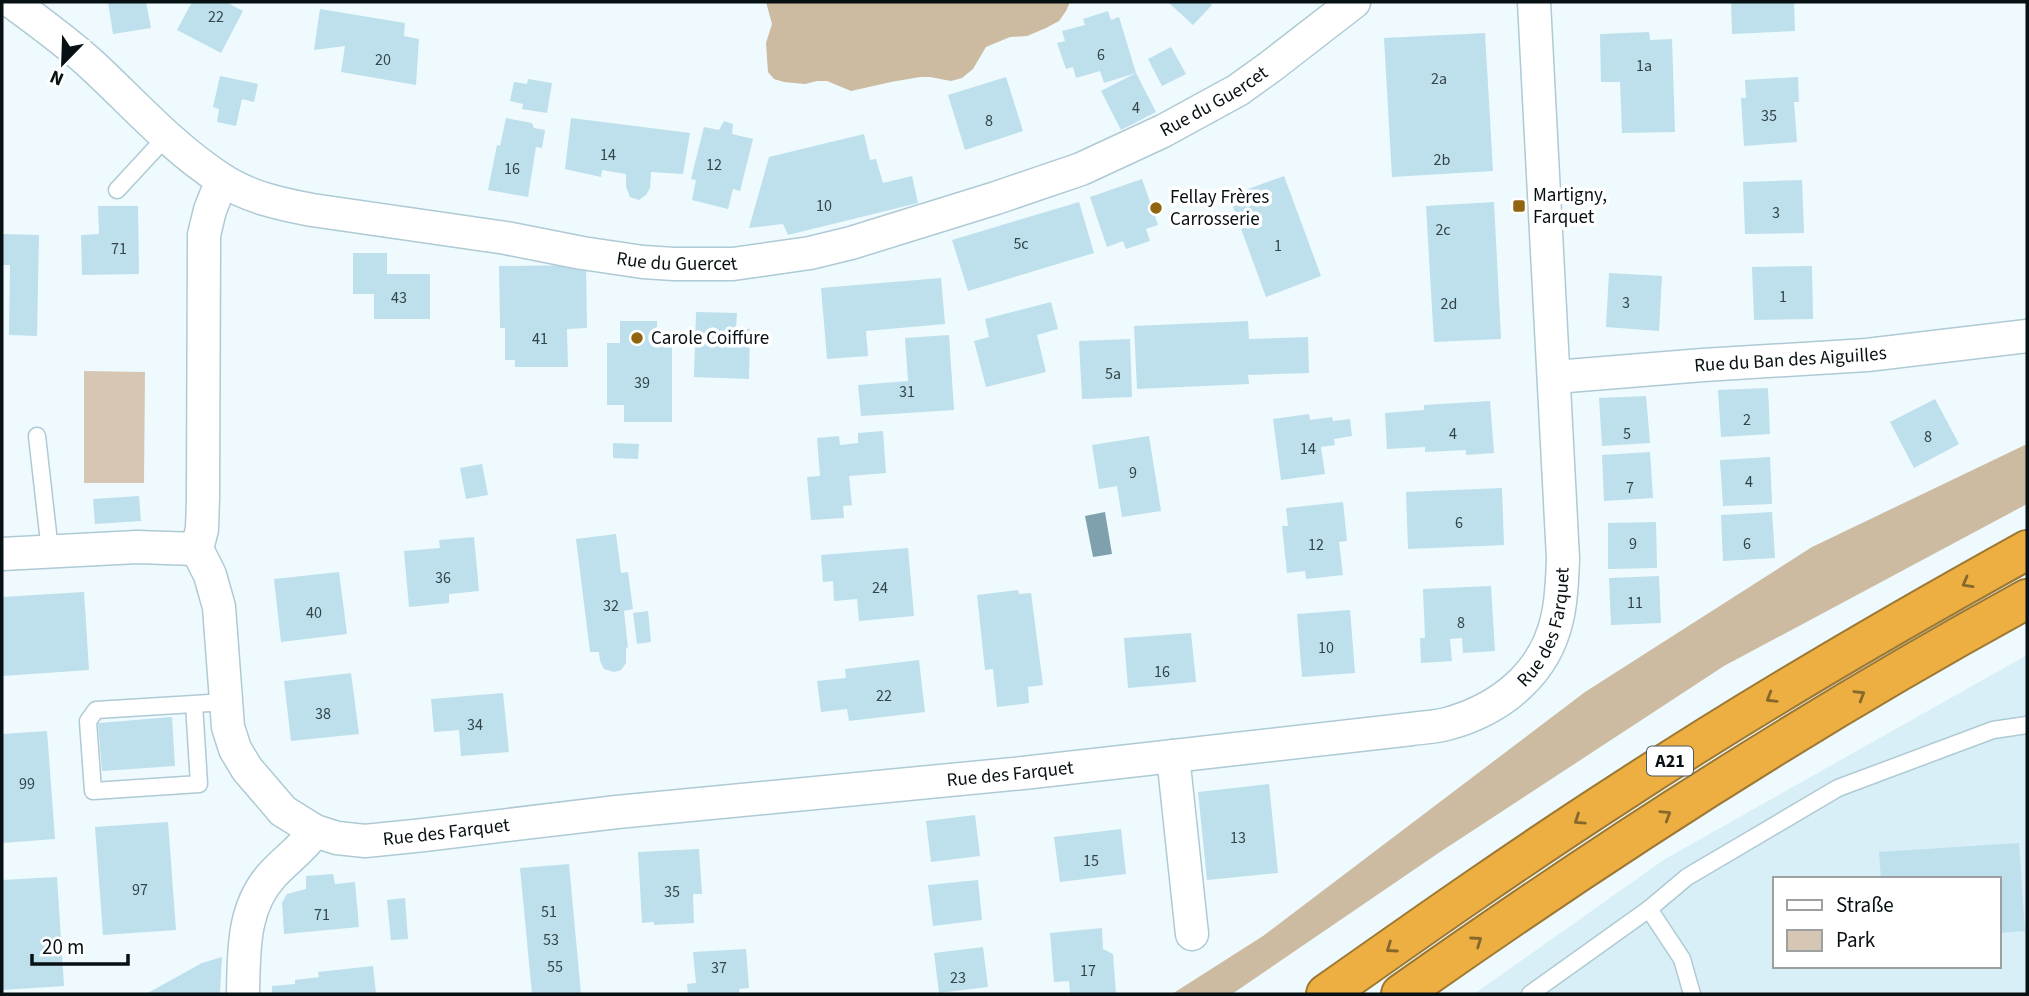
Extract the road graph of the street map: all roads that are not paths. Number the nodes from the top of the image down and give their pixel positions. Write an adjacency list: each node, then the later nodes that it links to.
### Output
1 (12, 2): 4 (street, Rue du Guercet)
2 (1354, 2): 5 (street, Rue du Guercet)
3 (1534, 2): 8 (street, Rue des Farquet)
4 (167, 136): 5 (street, Rue du Guercet); 6 (lane)
5 (222, 180): 10 (street)
6 (117, 190)
7 (2027, 336): 8 (street, Rue du Ban des Aiguilles)
8 (1555, 377): 18 (street, Rue des Farquet)
9 (37, 436): 12 (lane)
10 (197, 549): 12 (street); 15 (street, Rue des Farquet)
11 (2027, 550): 23 (highway, A21, one-way to 23)
12 (50, 551): 13 (street)
13 (2, 554)
14 (2027, 599): 24 (highway, A21, one-way to 14)
15 (226, 702): 16 (lane); 19 (street, Rue des Farquet)
16 (194, 704): 16 (lane)
17 (2027, 725): 20 (lane)
18 (1172, 756): 19 (street, Rue des Farquet); 21 (street)
19 (315, 831): 22 (street)
20 (1648, 909): 25 (lane); 26 (lane)
21 (1192, 934)
22 (243, 994)
23 (1326, 994)
24 (1401, 994)
25 (1530, 994)
26 (1692, 994)

